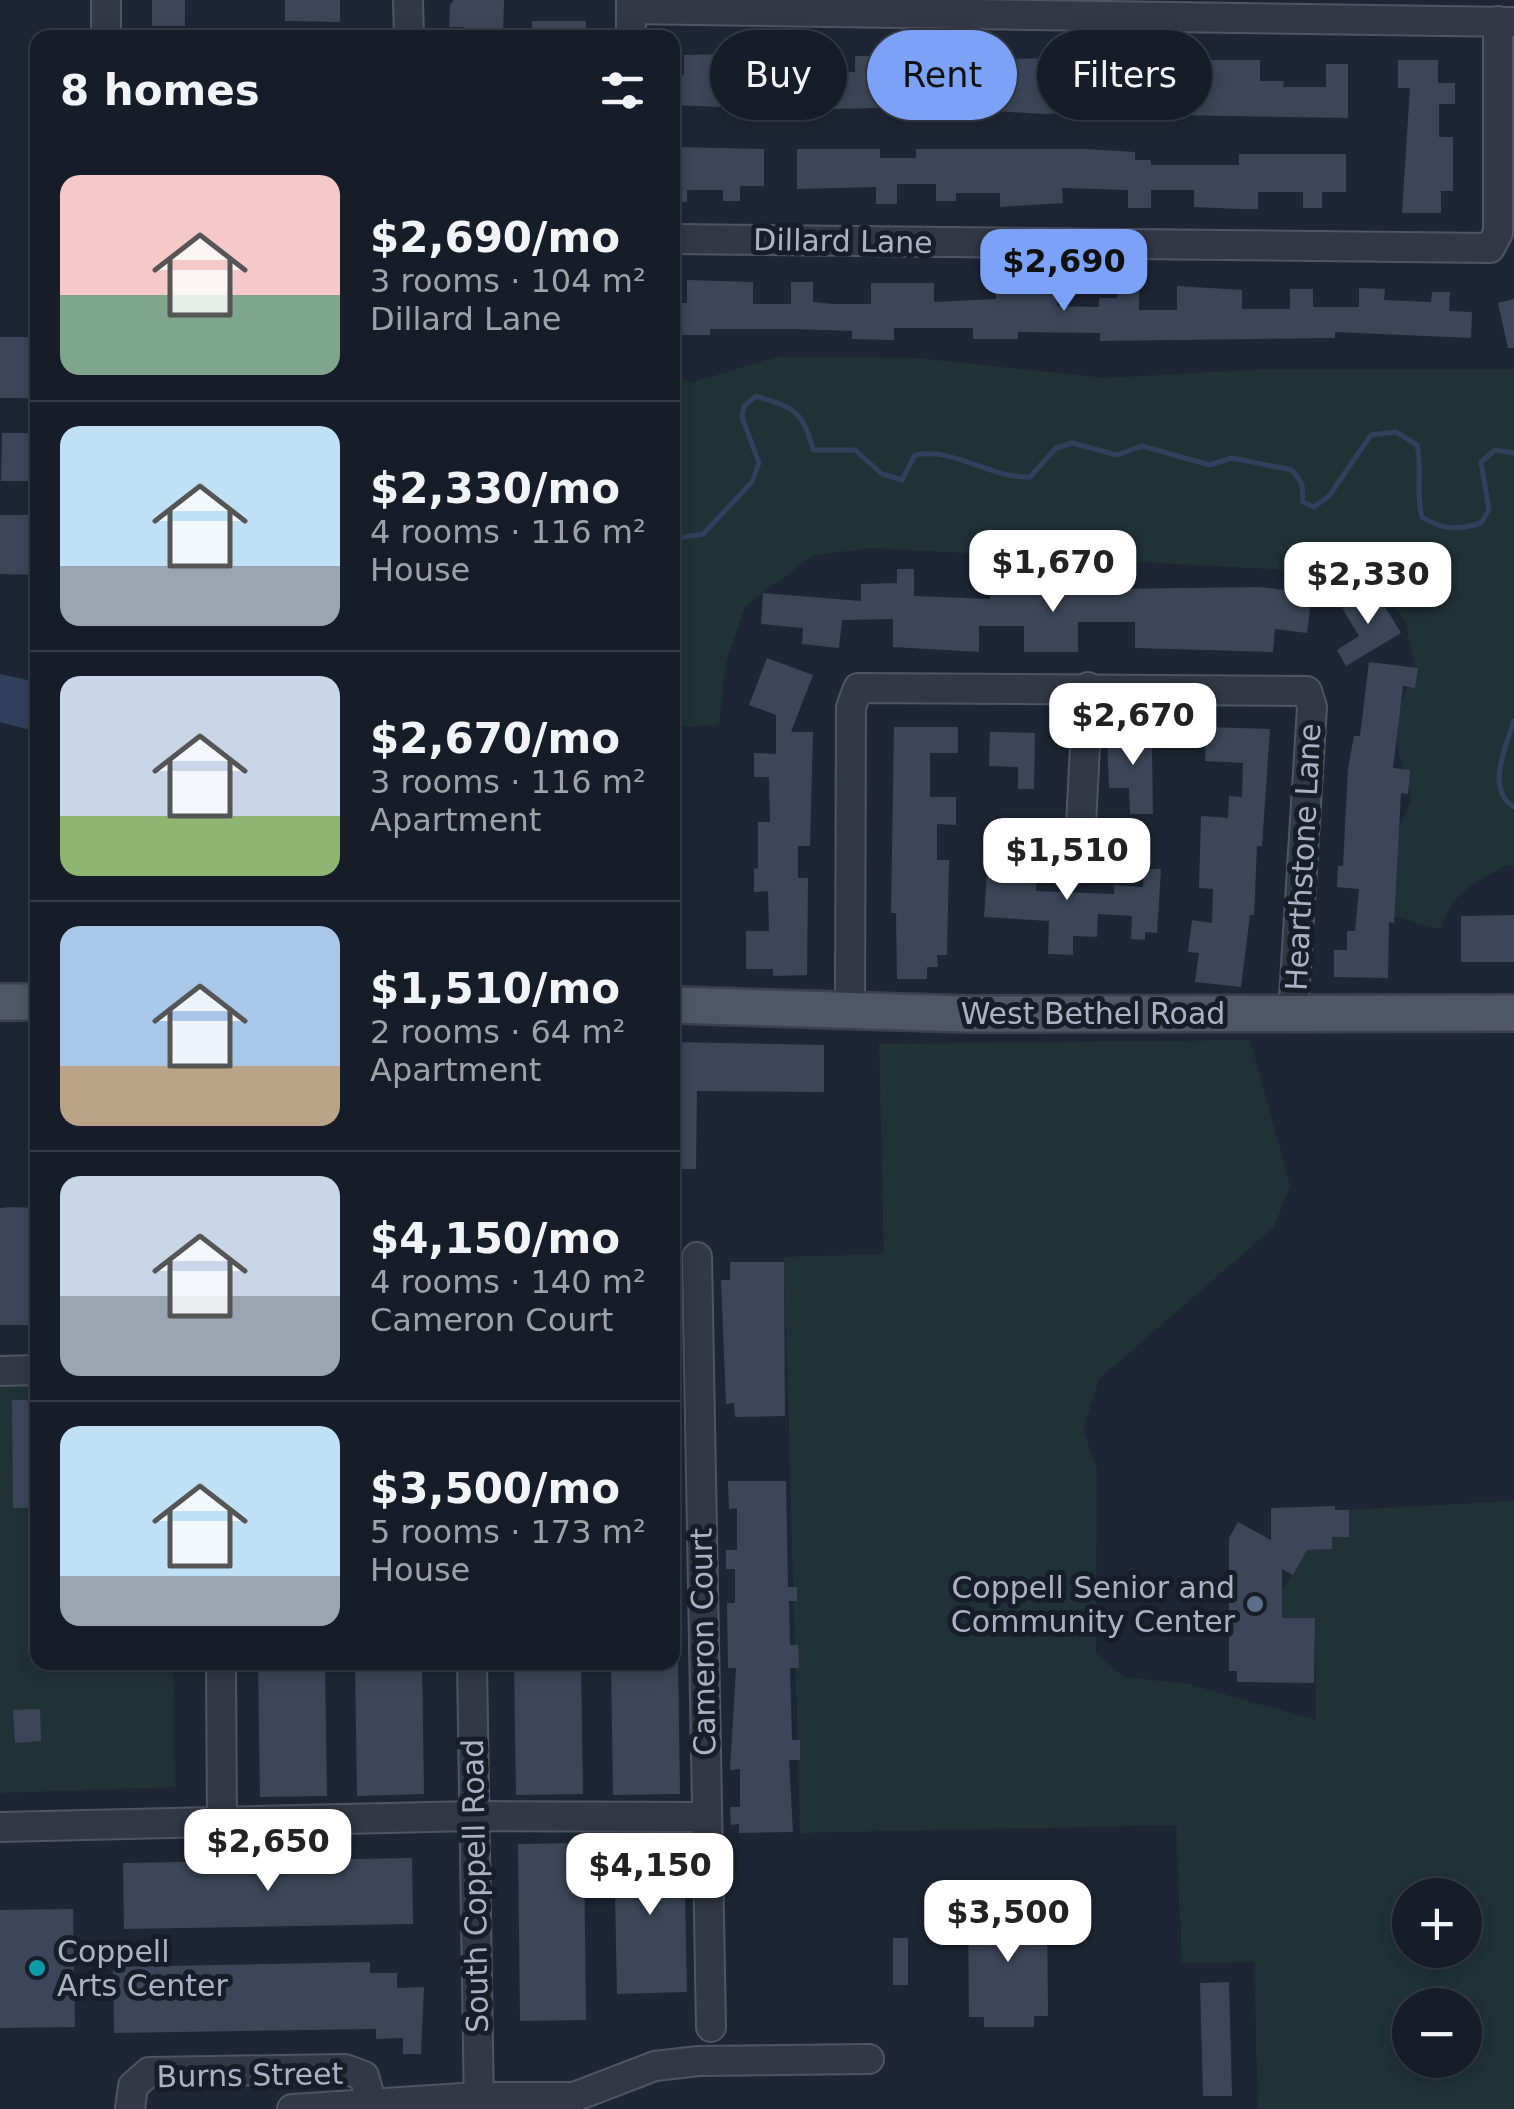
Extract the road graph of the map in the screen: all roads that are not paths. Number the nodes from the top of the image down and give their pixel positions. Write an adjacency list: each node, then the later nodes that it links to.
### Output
1 (106, 0): 5 (street)
2 (408, 0): 6 (street)
3 (632, 16): 4 (street)
4 (1506, 22): 7 (street, Dillard Lane)
5 (106, 30)
6 (409, 30)
7 (680, 239)
8 (1088, 687): 9 (street); 13 (street, Hearthstone Lane); 15 (street, Hearthstone Lane)
9 (1081, 825)
10 (0, 1002): 11 (main road)
11 (30, 1002)
12 (680, 1005): 13 (main road, West Bethel Road)
13 (850, 1009): 15 (main road, West Bethel Road)
14 (1514, 1013): 15 (main road, West Bethel Road)
15 (1294, 1014)
16 (697, 1257): 17 (street, Cameron Court)
17 (685, 1358): 23 (street, Cameron Court)
18 (30, 1370): 19 (street)
19 (0, 1371)
20 (221, 1670): 24 (street)
21 (472, 1670): 22 (street, South Coppell Road)
22 (474, 1816): 23 (street); 24 (street); 28 (street, South Coppell Road)
23 (706, 1817): 26 (street, Cameron Court)
24 (222, 1824): 25 (street)
25 (0, 1828)
26 (711, 2028)
27 (869, 2059): 28 (street, Burns Street)
28 (478, 2103): 29 (street, Burns Street)
29 (372, 2104): 30 (street, Burns Street); 31 (street, Burns Street)
30 (130, 2109)
31 (292, 2109)

